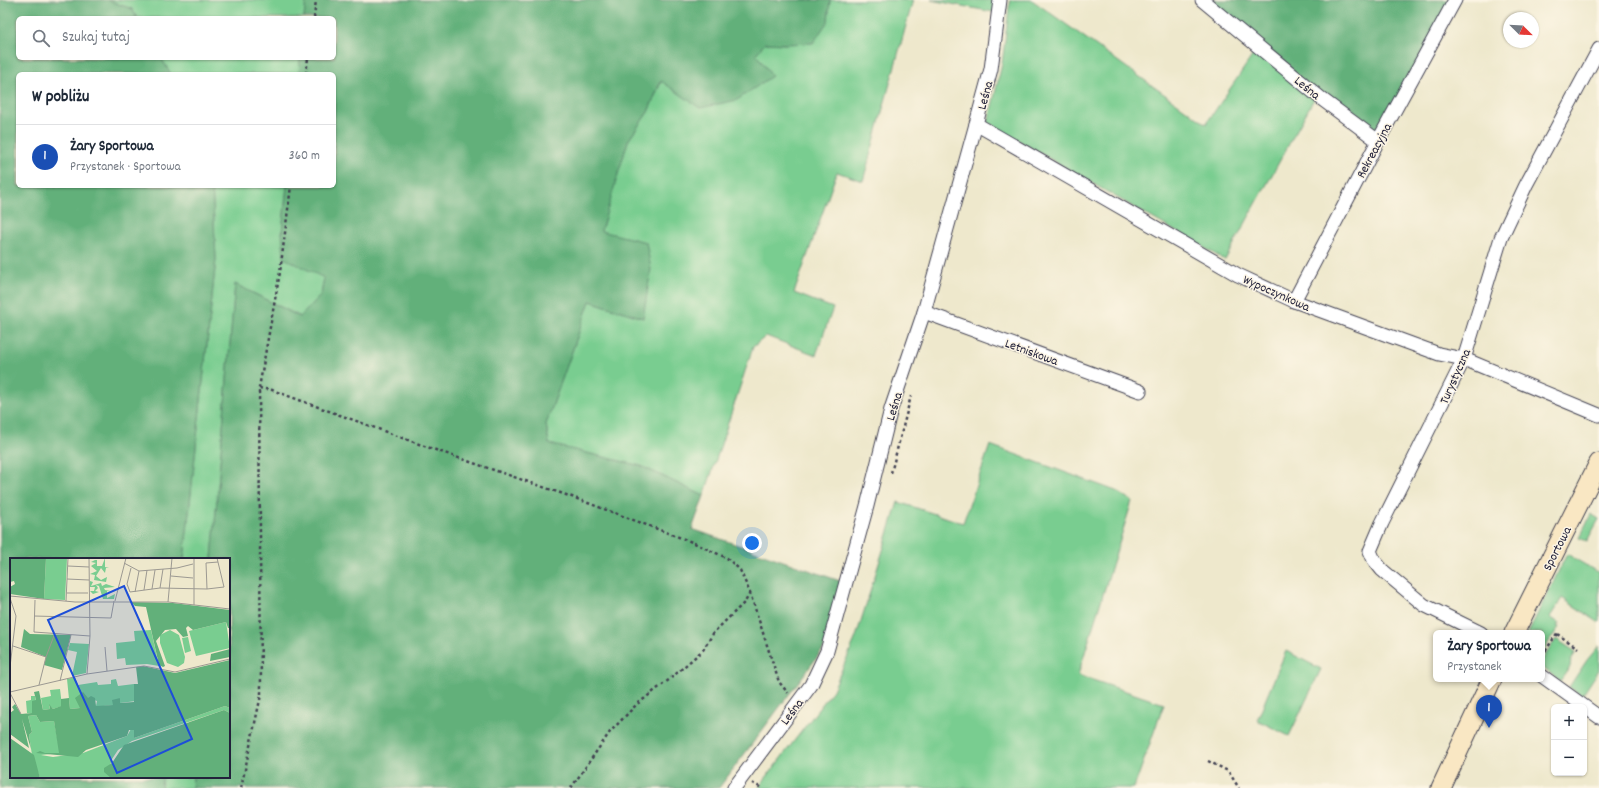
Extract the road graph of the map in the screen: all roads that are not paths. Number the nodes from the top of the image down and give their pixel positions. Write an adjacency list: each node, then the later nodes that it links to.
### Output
1 (1000, 0): 5 (street, Leśna)
2 (1202, 0): 6 (street, Leśna)
3 (1453, 1): 6 (street, Rekreacyjna)
4 (1599, 49): 9 (street, Turystyczna)
5 (976, 124): 7 (street, Wypoczynkowa); 8 (street, Leśna)
6 (1378, 141): 7 (street, Rekreacyjna)
7 (1294, 301): 9 (street, Wypoczynkowa)
8 (924, 312): 10 (street, Letniskowa); 19 (street, Leśna)
9 (1464, 359): 11 (street, Wypoczynkowa); 13 (street, Turystyczna)
10 (1140, 391)
11 (1599, 415)
12 (1599, 463): 14 (street, Sportowa)
13 (1475, 630)
14 (1516, 630)
15 (1545, 678): 17 (street)
16 (1491, 682): 20 (street)
17 (1599, 717): 18 (street)
18 (1599, 723)
19 (734, 788)
20 (1442, 788)

